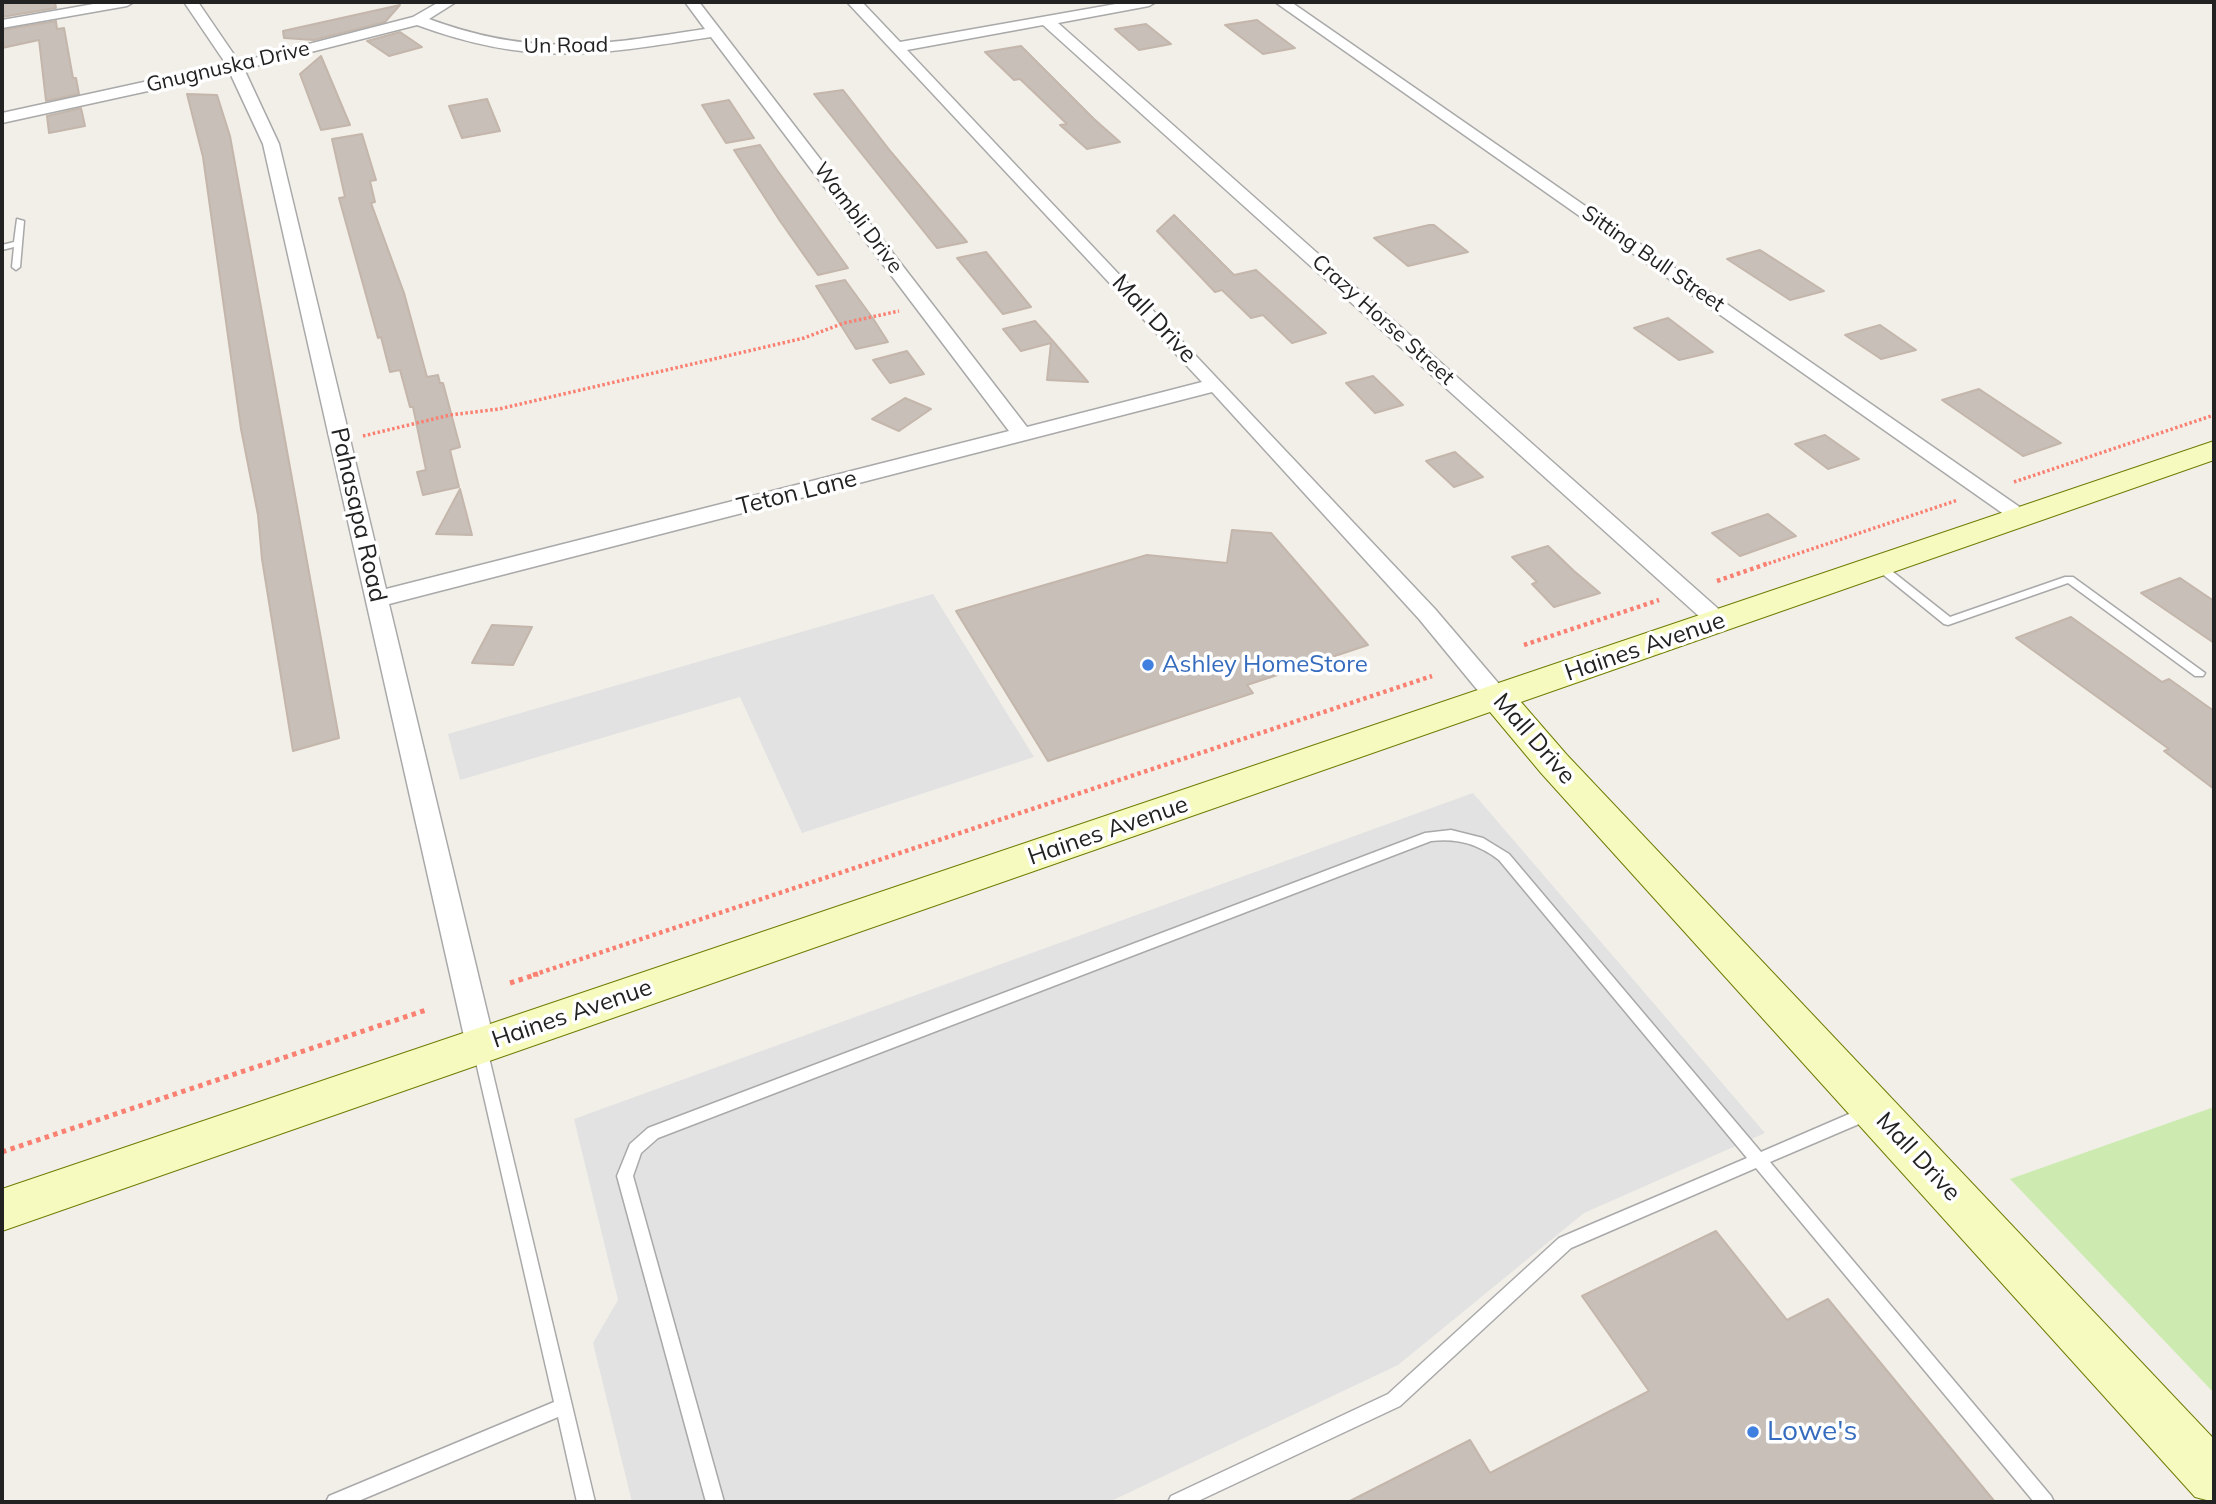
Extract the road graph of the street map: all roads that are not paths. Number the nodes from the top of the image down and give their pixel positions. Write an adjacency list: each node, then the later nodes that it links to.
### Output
1 (127, 2): 10 (street)
2 (191, 2): 13 (street, Pahasapa Road)
3 (449, 2): 9 (street, Gnugnuska Drive)
4 (692, 2): 11 (street, Wambli Drive)
5 (854, 2): 12 (street, Mall Drive)
6 (1150, 2): 8 (street)
7 (1282, 2): 22 (street, Sitting Bull Street)
8 (1045, 19): 12 (street); 25 (street, Crazy Horse Street)
9 (418, 20): 11 (street, Un Road); 13 (street, Gnugnuska Drive)
10 (2, 24)
11 (716, 32): 20 (street, Wambli Drive)
12 (897, 47): 19 (street, Mall Drive)
13 (235, 66): 14 (street, Gnugnuska Drive); 24 (street, Pahasapa Road)
14 (2, 118)
15 (20, 221): 16 (lane)
16 (18, 244): 17 (lane); 18 (lane)
17 (2, 247)
18 (16, 267)
19 (1216, 385): 20 (street, Teton Lane); 27 (street, Mall Drive)
20 (1023, 435): 24 (street, Teton Lane)
21 (2214, 450): 22 (main road, Haines Avenue)
22 (2023, 517): 23 (main road, Haines Avenue)
23 (1879, 566): 25 (main road, Haines Avenue); 26 (lane)
24 (378, 599): 28 (street, Pahasapa Road)
25 (1720, 621): 27 (main road, Haines Avenue)
26 (2199, 673)
27 (1498, 698): 28 (main road, Haines Avenue); 29 (main road, Mall Drive)
28 (479, 1045): 31 (main road, Haines Avenue); 32 (lane)
29 (1874, 1110): 30 (lane); 33 (main road, Mall Drive)
30 (1759, 1160): 36 (lane); 37 (lane); 38 (lane)
31 (2, 1210)
32 (564, 1406): 34 (lane); 35 (lane)
33 (2214, 1478)
34 (335, 1502)
35 (586, 1502)
36 (715, 1502)
37 (1177, 1502)
38 (2045, 1502)

